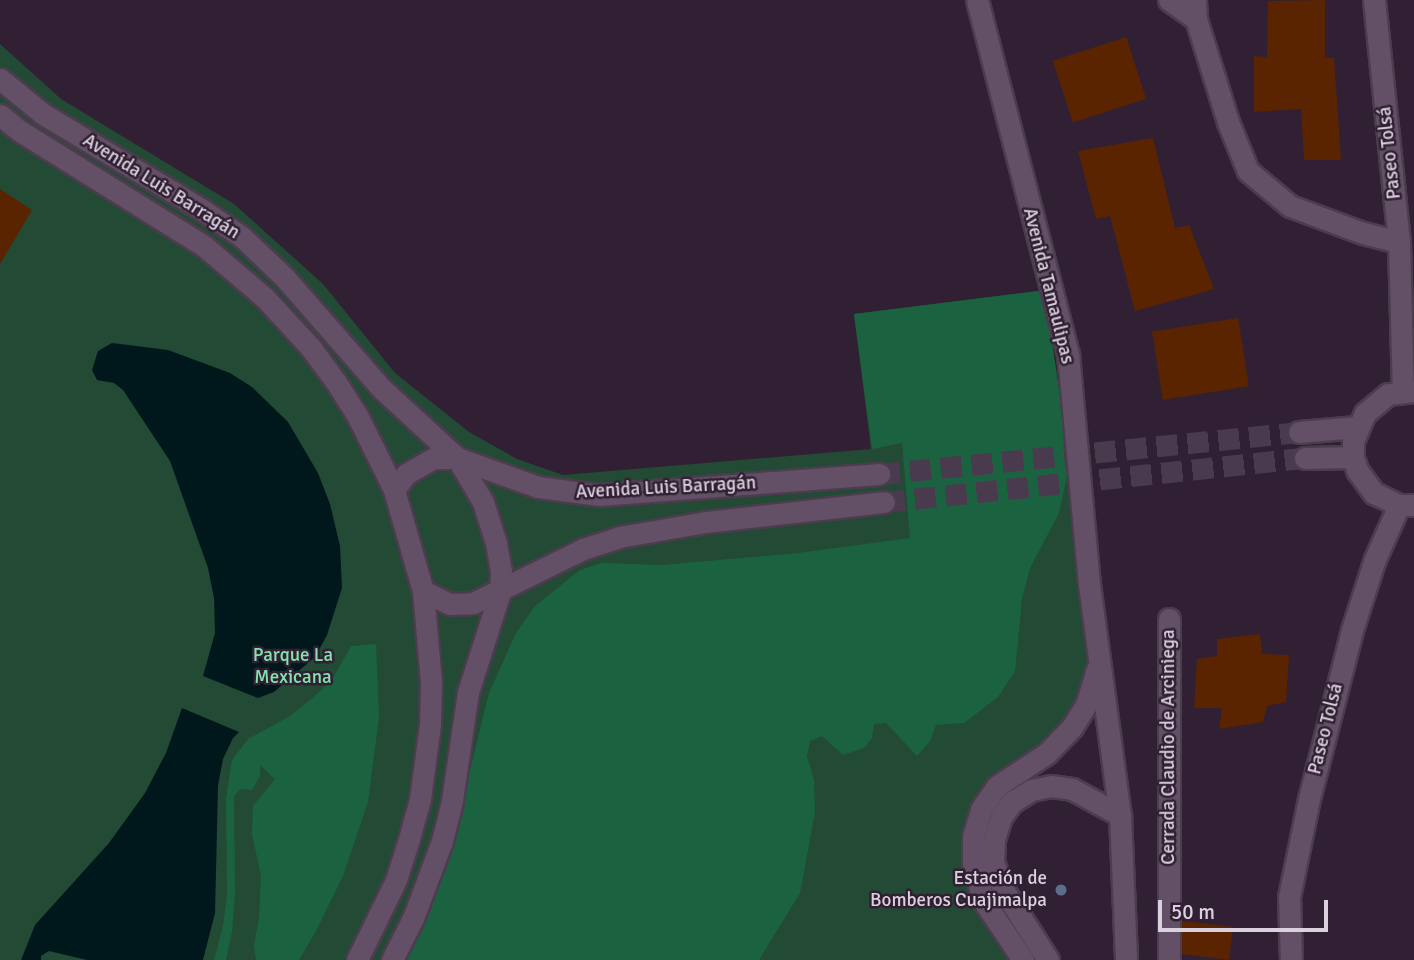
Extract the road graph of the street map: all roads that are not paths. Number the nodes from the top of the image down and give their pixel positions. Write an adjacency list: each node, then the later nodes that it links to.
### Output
1 (977, 0): 21 (street, Avenida Tamaulipas)
2 (1169, 0): 4 (street)
3 (1374, 0): 7 (street, Paseo Tolsá)
4 (1195, 9): 7 (street)
5 (0, 79): 12 (street, Avenida Luis Barragán)
6 (0, 115): 15 (street, Avenida Luis Barragán)
7 (1399, 242): 8 (street, Paseo Tolsá)
8 (1409, 390): 9 (street)
9 (1357, 427): 10 (street); 11 (street)
10 (1299, 432)
11 (1353, 457): 13 (street); 17 (street)
12 (457, 458): 14 (street, Avenida Luis Barragán); 15 (street, Avenida Luis Barragán); 19 (street, Avenida Luis Barragán)
13 (1305, 458)
14 (879, 474)
15 (394, 490): 18 (street, Avenida Luis Barragán)
16 (884, 502): 19 (street, Avenida Luis Barragán)
17 (1407, 505): 29 (street, Paseo Tolsá)
18 (423, 591): 19 (street, Avenida Luis Barragán); 23 (street, Avenida Luis Barragán)
19 (500, 592): 24 (street, Avenida Luis Barragán)
20 (1169, 619): 28 (street, Cerrada Claudio de Arciniega)
21 (1099, 660): 22 (street, Avenida Tamaulipas); 25 (street, Avenida Tamaulipas)
22 (1120, 815): 26 (street); 27 (street, Avenida Tamaulipas)
23 (357, 960)
24 (392, 960)
25 (1023, 960)
26 (1048, 960)
27 (1126, 960)
28 (1169, 960)
29 (1291, 960)

